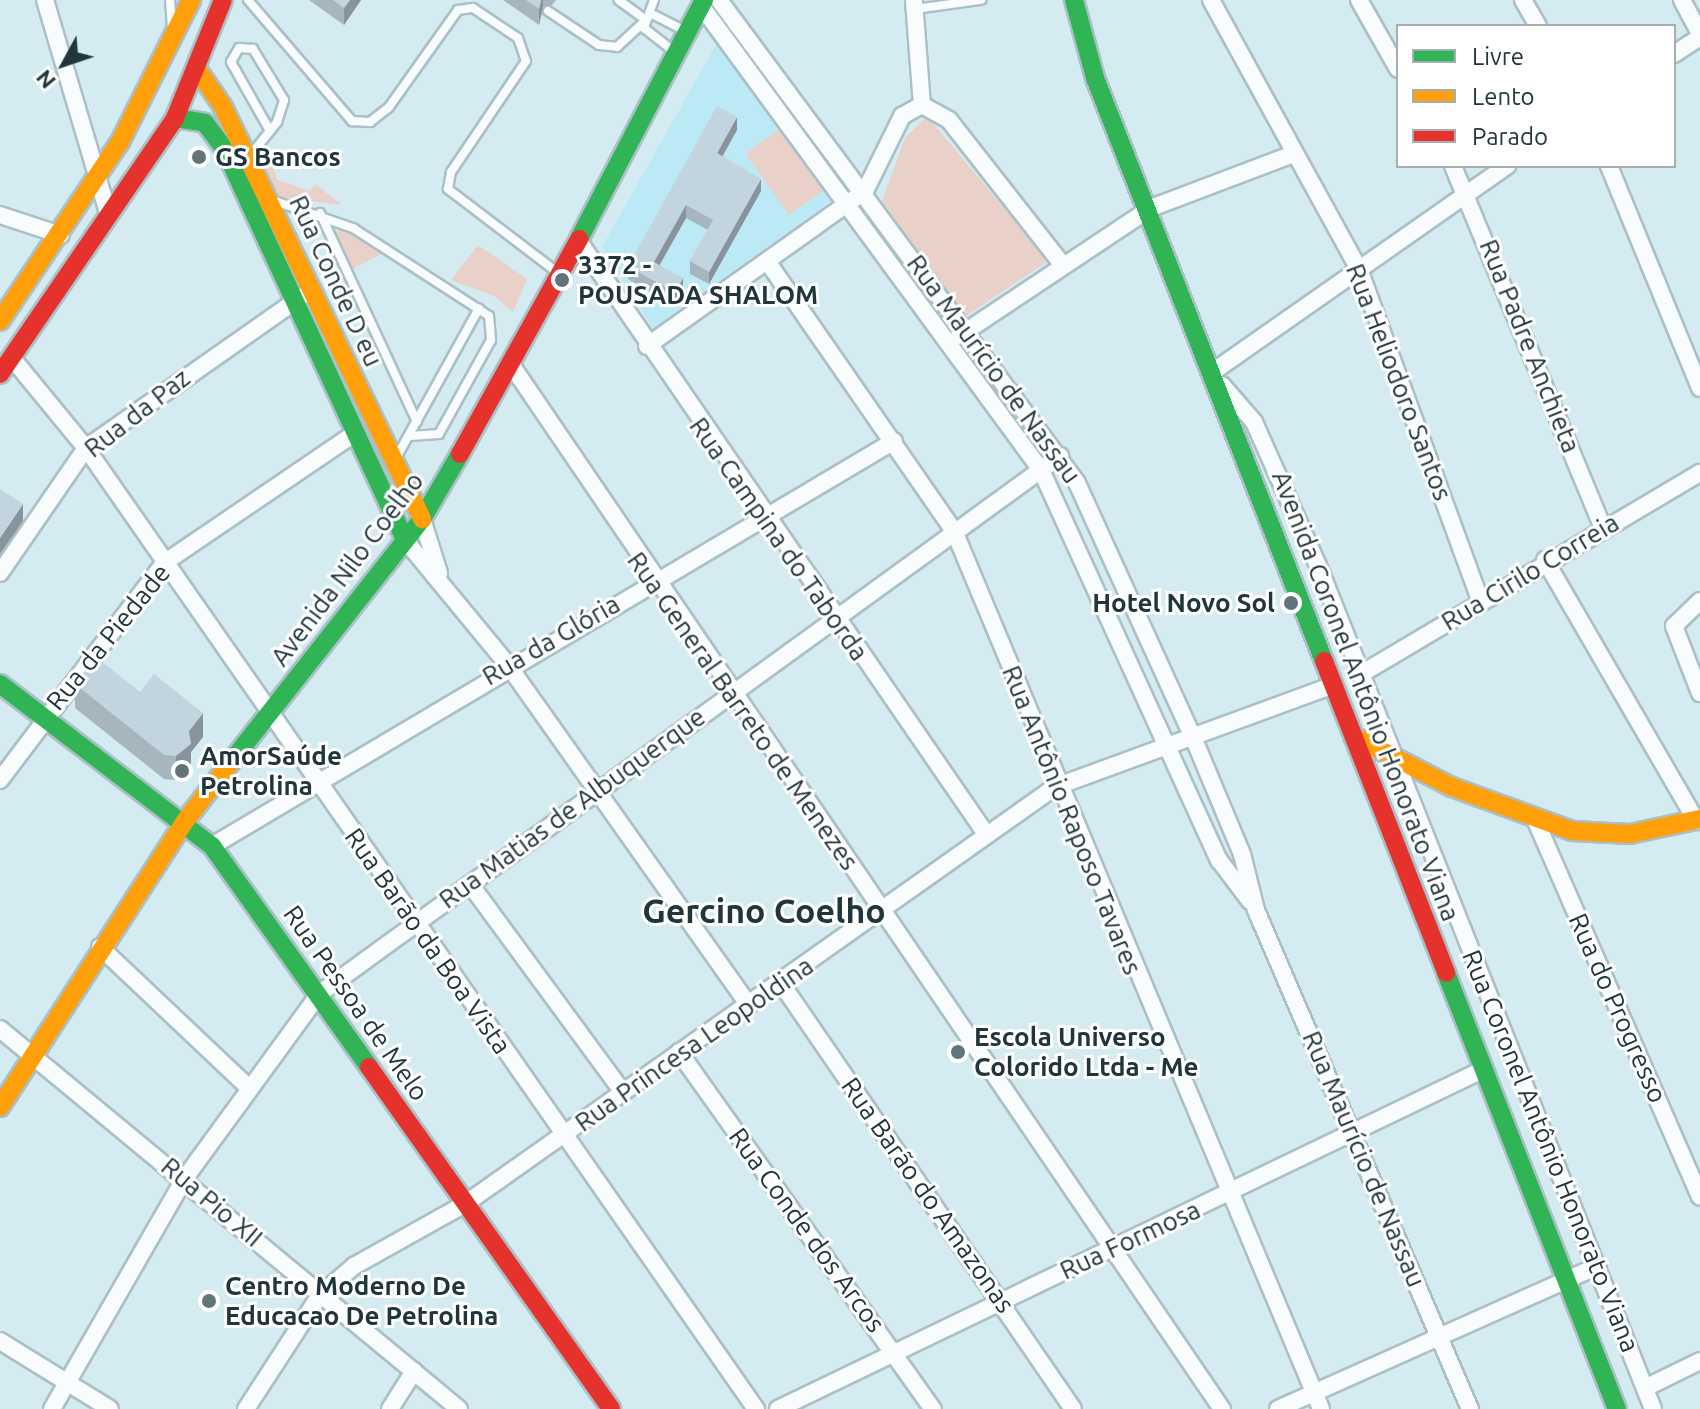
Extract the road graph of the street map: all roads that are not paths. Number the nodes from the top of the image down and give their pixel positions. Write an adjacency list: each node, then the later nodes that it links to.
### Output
1 (45, 0): 39 (street)
2 (170, 0): 22 (lane)
3 (191, 0): 22 (main road)
4 (223, 0): 27 (main road)
5 (618, 0): 19 (lane)
6 (654, 0): 19 (lane)
7 (981, 0): 17 (lane)
8 (1050, 0): 28 (main road)
9 (1074, 0): 28 (main road, Avenida Coronel Antônio Honorato Viana)
10 (1091, 0): 30 (main road)
11 (1211, 0): 33 (street, Rua Heliodoro Santos)
12 (1359, 0): 26 (street)
13 (1523, 0): 20 (street)
14 (1682, 0): 23 (street)
15 (253, 2): 54 (lane)
16 (705, 2): 21 (main road, Avenida Nilo Coelho); 40 (street, Rua Maurício de Nassau); 44 (street, Rua Maurício de Nassau)
17 (915, 4): 29 (street)
18 (548, 11): 19 (lane)
19 (648, 16): 21 (lane); 25 (lane)
20 (1537, 24)
21 (692, 34): 25 (main road, Avenida Nilo Coelho)
22 (174, 35): 39 (main road)
23 (1700, 35): 24 (street)
24 (1676, 53)
25 (680, 56): 50 (main road, Avenida Nilo Coelho)
26 (1396, 65)
27 (197, 69): 31 (main road); 34 (main road, Rua Conde D eu)
28 (1095, 78): 30 (main road, Avenida Coronel Antônio Honorato Viana)
29 (922, 105): 40 (street); 52 (street)
30 (1109, 108): 45 (main road, Avenida Coronel Antônio Honorato Viana)
31 (175, 118): 38 (main road, Rua Conde D eu); 48 (main road)
32 (270, 131): 32 (lane); 34 (lane)
33 (1293, 154): 45 (street); 53 (street, Rua Heliodoro Santos)
34 (248, 158): 38 (lane); 43 (main road, Rua Conde D eu)
35 (1454, 168): 41 (street, Rua Padre Anchieta)
36 (1504, 168): 41 (street)
37 (1610, 168): 65 (street)
38 (237, 174): 42 (main road, Rua Conde D eu)
39 (97, 179): 48 (street); 49 (main road)
40 (865, 191): 44 (street); 58 (street, Rua Maurício de Nassau)
41 (1468, 192): 53 (street); 78 (street, Rua Padre Anchieta)
42 (249, 199): 43 (lane); 55 (main road, Rua Conde D eu)
43 (268, 199): 46 (lane); 55 (main road, Rua Conde D eu)
44 (850, 204): 51 (street); 59 (street, Rua Maurício de Nassau)
45 (1151, 208): 52 (street); 64 (main road, Avenida Coronel Antônio Honorato Viana)
46 (320, 213): 56 (lane); 66 (lane)
47 (0, 215): 49 (street)
48 (109, 216): 61 (main road)
49 (61, 235): 57 (main road)
50 (578, 240): 54 (main road, Avenida Nilo Coelho); 60 (street, Rua Campina do Taborda)
51 (767, 261): 60 (street); 69 (street, Rua Antônio Raposo Tavares)
52 (1061, 263): 58 (street)
53 (1359, 269): 64 (street); 89 (street, Rua Heliodoro Santos)
54 (561, 275): 62 (main road, Avenida Nilo Coelho)
55 (305, 296): 67 (main road, Rua Conde D eu); 70 (street, Rua da Paz); 72 (main road, Rua Conde D eu)
56 (479, 308): 66 (lane); 68 (lane)
57 (0, 321)
58 (967, 330): 59 (street); 71 (street, Rua Maurício de Nassau)
59 (949, 342): 73 (street, Rua Maurício de Nassau)
60 (647, 346): 76 (street, Rua Campina do Taborda)
61 (12, 358): 63 (main road); 70 (street, Rua Barão da Boa Vista)
62 (512, 366): 77 (main road, Avenida Nilo Coelho); 87 (street, Rua General Barreto de Menezes)
63 (0, 374)
64 (1216, 376): 84 (main road, Avenida Coronel Antônio Honorato Viana); 86 (street, Avenida Coronel Antônio Honorato Viana)
65 (1700, 388)
66 (417, 422): 68 (lane)
67 (355, 433): 75 (main road, Rua Conde D eu); 82 (street, Rua da Piedade)
68 (410, 436): 72 (lane)
69 (894, 441): 76 (street, Rua da Glória); 79 (street, Rua Antônio Raposo Tavares)
70 (86, 448): 82 (street, Rua Barão da Boa Vista); 83 (street, Rua da Paz)
71 (1060, 456): 73 (street, Rua Matias de Albuquerque); 100 (street, Rua Maurício de Nassau)
72 (392, 463): 75 (lane); 77 (main road, Rua Conde D eu)
73 (1041, 470): 79 (street, Rua Matias de Albuquerque); 101 (street, Rua Maurício de Nassau)
74 (1700, 473): 78 (street, Rua Cirilo Correia)
75 (377, 480): 80 (main road, Rua Conde D eu)
76 (762, 516): 87 (street, Rua da Glória); 90 (street, Rua Campina do Taborda)
77 (422, 519): 80 (main road, Avenida Nilo Coelho); 85 (street)
78 (1603, 528): 81 (street, Rua Cirilo Correia)
79 (955, 533): 90 (street, Rua Matias de Albuquerque); 105 (street, Rua Antônio Raposo Tavares)
80 (405, 540): 85 (street); 98 (main road, Avenida Nilo Coelho)
81 (1545, 560): 89 (street, Rua Cirilo Correia); 109 (street)
82 (164, 563): 97 (street, Rua da Piedade); 98 (street, Rua Barão da Boa Vista)
83 (0, 573)
84 (1292, 573): 86 (street); 94 (main road, Avenida Coronel Antônio Honorato Viana)
85 (440, 574): 91 (street)
86 (1322, 575): 92 (street, Avenida Coronel Antônio Honorato Viana)
87 (652, 581): 91 (street, Rua da Glória); 96 (street, Rua General Barreto de Menezes)
88 (1700, 601): 95 (street)
89 (1481, 602): 92 (street, Rua Cirilo Correia)
90 (833, 617): 96 (street, Rua Matias de Albuquerque); 110 (street, Rua Campina do Taborda)
91 (508, 665): 104 (street, Rua da Glória); 106 (street)
92 (1361, 674): 102 (street, Avenida Coronel Antônio Honorato Viana)
93 (0, 684): 97 (main road, Rua Pessoa de Melo)
94 (1333, 685): 99 (main road, Avenida Coronel Antônio Honorato Viana); 100 (street, Rua Princesa Leopoldina)
95 (1700, 693)
96 (730, 694): 106 (street, Rua Matias de Albuquerque); 114 (street, Rua General Barreto de Menezes)
97 (44, 715): 103 (street, Rua da Piedade); 108 (main road, Rua Pessoa de Melo)
98 (268, 718): 104 (street, Rua Barão da Boa Vista); 108 (main road, Avenida Nilo Coelho)
99 (1353, 736): 102 (main road); 123 (main road, Avenida Coronel Antônio Honorato Viana)
100 (1193, 737): 101 (street, Rua Princesa Leopoldina); 113 (street, Rua Maurício de Nassau)
101 (1166, 746): 105 (street, Rua Princesa Leopoldina); 113 (street, Rua Maurício de Nassau)
102 (1394, 759): 107 (main road); 134 (street, Rua Coronel Antônio Honorato Viana)
103 (0, 780)
104 (317, 780): 111 (street, Rua da Glória); 115 (street, Rua Barão da Boa Vista)
105 (1055, 787): 110 (street, Rua Princesa Leopoldina); 130 (street, Rua Antônio Raposo Tavares)
106 (596, 793): 112 (street, Rua Matias de Albuquerque); 119 (street)
107 (1535, 819): 109 (main road); 131 (street, Rua do Progresso)
108 (186, 820): 111 (main road, Rua Pessoa de Melo); 116 (main road, Avenida Nilo Coelho)
109 (1698, 820)
110 (986, 834): 114 (street, Rua Princesa Leopoldina)
111 (212, 846): 118 (main road, Rua Pessoa de Melo)
112 (470, 884): 115 (street, Rua Matias de Albuquerque); 125 (street)
113 (1256, 910): 127 (street, Rua Maurício de Nassau)
114 (882, 911): 117 (street, Rua Princesa Leopoldina); 133 (street, Rua General Barreto de Menezes)
115 (414, 923): 118 (street, Rua Matias de Albuquerque); 128 (street, Rua Barão da Boa Vista)
116 (100, 947): 122 (main road, Avenida Nilo Coelho); 124 (street)
117 (781, 983): 119 (street, Rua Princesa Leopoldina); 137 (street, Rua Barão do Amazonas)
118 (319, 994): 124 (street, Rua Matias de Albuquerque); 132 (main road, Rua Pessoa de Melo)
119 (749, 1005): 121 (street, Rua Princesa Leopoldina)
120 (0, 1029): 122 (street, Rua Pio XII)
121 (679, 1052): 125 (street, Rua Princesa Leopoldina); 140 (street, Rua Conde dos Arcos)
122 (32, 1055): 126 (main road, Avenida Nilo Coelho); 129 (street, Rua Pio XII)
123 (1482, 1070): 127 (street, Rua Formosa); 135 (main road, Avenida Coronel Antônio Honorato Viana)
124 (248, 1087): 129 (street, Rua Matias de Albuquerque)
125 (622, 1091): 128 (street, Rua Princesa Leopoldina)
126 (0, 1107)
127 (1352, 1131): 130 (street, Rua Formosa); 138 (street, Rua Maurício de Nassau)
128 (564, 1136): 132 (street, Rua Princesa Leopoldina); 152 (street, Rua Barão da Boa Vista)
129 (185, 1178): 136 (street, Rua Pio XII); 143 (street, Rua Matias de Albuquerque)
130 (1228, 1193): 133 (street, Rua Formosa); 145 (street, Rua Antônio Raposo Tavares)
131 (1700, 1197)
132 (465, 1204): 136 (street, Rua Princesa Leopoldina); 151 (main road, Rua Pessoa de Melo)
133 (1114, 1247): 137 (street, Rua Formosa); 156 (street, Rua General Barreto de Menezes)
134 (1598, 1266): 135 (street); 144 (street, Rua Coronel Antônio Honorato Viana)
135 (1566, 1278): 138 (street); 159 (main road, Avenida Coronel Antônio Honorato Viana)
136 (320, 1295): 142 (street, Rua Pio XII); 148 (street, Rua Princesa Leopoldina)
137 (1001, 1300): 140 (street, Rua Formosa); 155 (street, Rua Barão do Amazonas)
138 (1440, 1335): 145 (street); 158 (street, Rua Maurício de Nassau)
139 (0, 1341): 143 (street)
140 (896, 1352): 153 (street, Rua Formosa); 154 (street, Rua Conde dos Arcos)
141 (1700, 1361): 144 (street)
142 (414, 1371): 149 (street); 150 (street, Rua Pio XII)
143 (68, 1382): 146 (street, Rua Matias de Albuquerque); 147 (street)
144 (1645, 1388): 160 (street, Rua Coronel Antônio Honorato Viana)
145 (1318, 1401): 157 (street)
146 (52, 1409)
147 (110, 1409)
148 (246, 1409)
149 (390, 1409)
150 (459, 1409)
151 (611, 1409)
152 (756, 1409)
153 (778, 1409)
154 (933, 1409)
155 (1073, 1409)
156 (1222, 1409)
157 (1278, 1409)
158 (1470, 1409)
159 (1617, 1409)
160 (1653, 1409)

